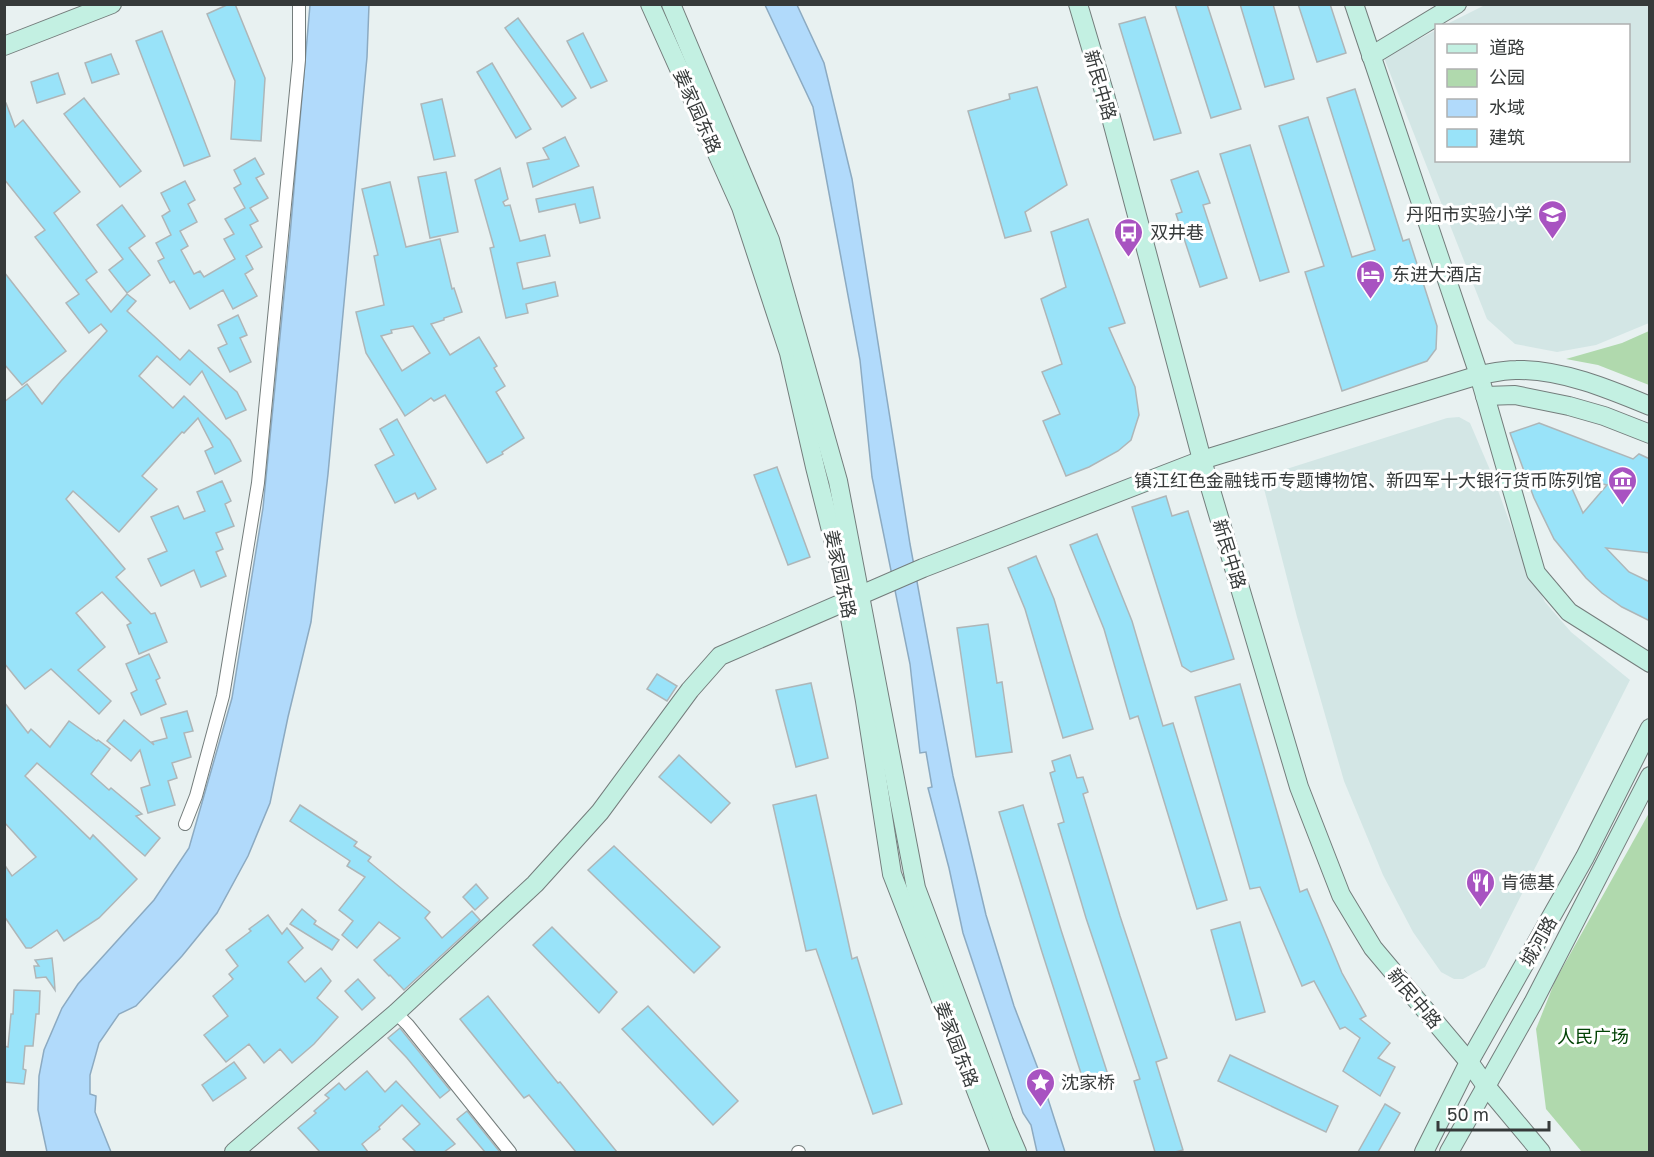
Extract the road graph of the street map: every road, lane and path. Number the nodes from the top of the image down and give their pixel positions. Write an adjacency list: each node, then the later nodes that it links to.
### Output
1 (112, 4): 8 (street)
2 (299, 4): 19 (street)
3 (650, 4): 15 (street, 姜家园东路)
4 (671, 4): 15 (street, 姜家园东路)
5 (1078, 4): 14 (street, 新民中路)
6 (1354, 4): 9 (street)
7 (1457, 4): 9 (street)
8 (4, 46)
9 (1371, 56): 10 (street)
10 (1479, 375): 11 (street); 12 (street); 14 (street)
11 (1485, 396): 13 (street); 16 (street)
12 (1650, 406)
13 (1650, 434)
14 (1202, 460): 15 (street); 21 (street, 新民中路)
15 (854, 598): 20 (street); 25 (street, 姜家园东路); 26 (street, 姜家园东路)
16 (1650, 663)
17 (1650, 729): 21 (street, 城河路)
18 (1650, 776): 22 (street, 城河路)
19 (185, 824)
20 (396, 1013): 23 (street); 24 (street)
21 (1469, 1062): 22 (street, 新民中路); 27 (street, 城河路)
22 (1486, 1086): 28 (street, 城河路); 29 (street, 新民中路)
23 (234, 1152)
24 (510, 1152)
25 (1000, 1152)
26 (1017, 1152)
27 (1424, 1152)
28 (1449, 1152)
29 (1542, 1152)

